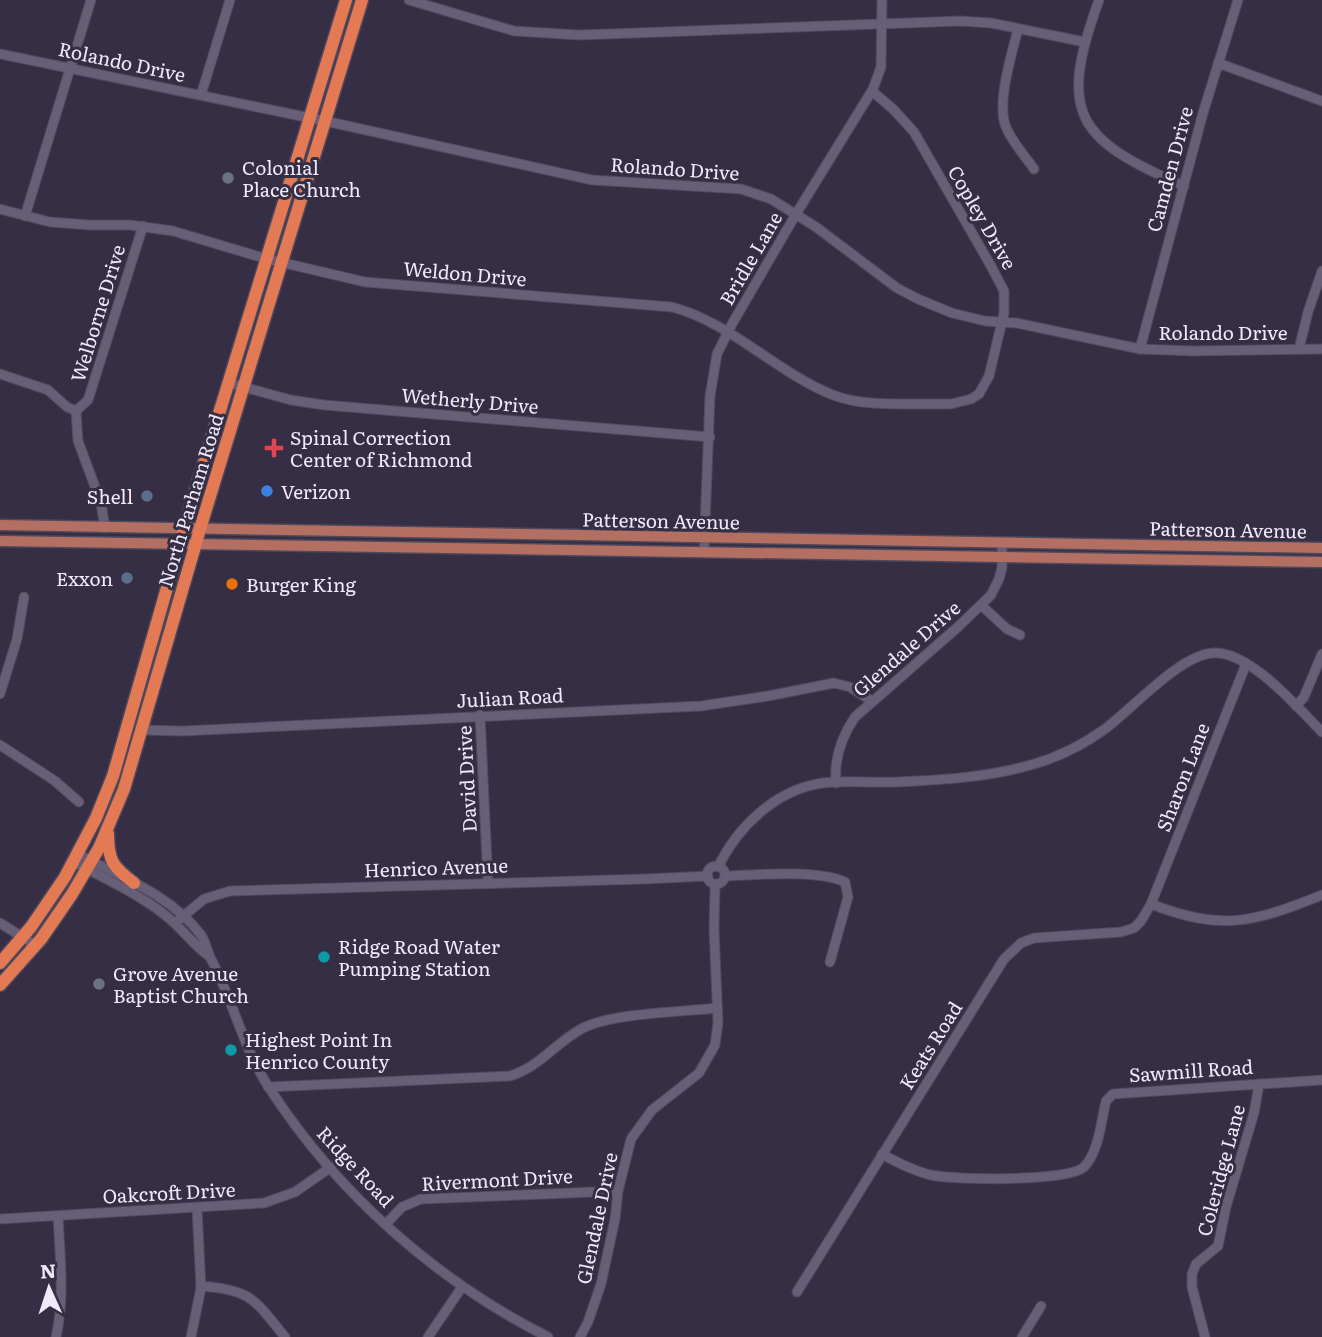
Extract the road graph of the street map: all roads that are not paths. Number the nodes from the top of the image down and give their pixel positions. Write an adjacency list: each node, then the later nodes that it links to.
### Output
1 (91, 0): 14 (street)
2 (230, 0): 16 (street)
3 (346, 0): 18 (highway, North Parham Road)
4 (362, 0): 19 (highway, North Parham Road)
5 (409, 0): 9 (street)
6 (882, 0): 9 (street, Bridle Lane)
7 (1099, 0): 11 (street)
8 (1238, 0): 13 (street, Camden Drive)
9 (883, 24): 10 (street); 15 (street, Bridle Lane)
10 (1018, 29): 11 (street); 20 (street)
11 (1086, 42): 21 (street)
12 (0, 54): 14 (street, Rolando Drive)
13 (1218, 63): 17 (street); 21 (street, Camden Drive)
14 (70, 68): 16 (street, Rolando Drive); 24 (street)
15 (872, 92): 23 (street, Bridle Lane); 29 (street, Copley Drive)
16 (201, 95): 18 (street, Rolando Drive)
17 (1322, 101)
18 (310, 118): 19 (street, Rolando Drive); 26 (highway, North Parham Road)
19 (325, 121): 23 (street, Rolando Drive); 27 (highway, North Parham Road)
20 (1034, 169)
21 (1184, 186): 31 (street, Camden Drive)
22 (0, 209): 24 (street, Weldon Drive)
23 (796, 214): 29 (street, Rolando Drive); 30 (street, Bridle Lane)
24 (25, 216): 25 (street, Weldon Drive)
25 (143, 226): 26 (street, Weldon Drive); 38 (street, Welborne Drive)
26 (267, 259): 27 (street, Weldon Drive); 35 (highway, North Parham Road)
27 (282, 262): 30 (street, Weldon Drive); 36 (highway, North Parham Road)
28 (1322, 271): 32 (street)
29 (1002, 322): 31 (street, Rolando Drive); 37 (street, Copley Drive)
30 (727, 333): 37 (street, Weldon Drive); 39 (street, Bridle Lane)
31 (1140, 349): 32 (street, Rolando Drive)
32 (1299, 349): 33 (street, Rolando Drive)
33 (1322, 349)
34 (0, 374): 38 (street)
35 (229, 383): 36 (street, Wetherly Drive); 42 (highway, North Parham Road)
36 (244, 387): 39 (street, Wetherly Drive); 43 (highway, North Parham Road)
37 (912, 403)
38 (76, 411): 41 (street, Welborne Drive)
39 (710, 437): 44 (street, Bridle Lane)
40 (0, 526): 41 (main road, Patterson Avenue)
41 (105, 527): 42 (main road, Patterson Avenue)
42 (184, 529): 43 (main road, Patterson Avenue); 46 (highway, North Parham Road)
43 (200, 529): 44 (main road, Patterson Avenue); 48 (highway, North Parham Road)
44 (705, 538): 47 (main road, Patterson Avenue); 50 (street, Bridle Lane)
45 (0, 541): 46 (main road, Patterson Avenue)
46 (180, 543): 48 (main road, Patterson Avenue); 64 (highway, North Parham Road)
47 (1002, 543): 49 (main road, Patterson Avenue); 51 (street, Glendale Drive)
48 (196, 544): 50 (main road, Patterson Avenue); 62 (highway, North Parham Road)
49 (1322, 548)
50 (704, 551): 51 (main road, Patterson Avenue)
51 (1002, 556): 52 (main road, Patterson Avenue); 54 (street, Glendale Drive)
52 (1322, 562)
53 (24, 597): 58 (street)
54 (981, 605): 55 (street); 59 (street, Glendale Drive)
55 (1020, 635)
56 (1322, 654): 60 (street)
57 (1246, 664): 60 (street); 67 (street); 79 (street, Sharon Lane)
58 (0, 694)
59 (872, 701): 61 (street, Julian Road); 67 (street, Glendale Drive)
60 (1296, 706): 63 (street)
61 (480, 715): 62 (street, Julian Road); 76 (street, David Drive)
62 (142, 730): 66 (highway, North Parham Road)
63 (1322, 733)
64 (125, 734): 66 (highway); 70 (highway, North Parham Road)
65 (0, 745): 68 (street)
66 (129, 774): 69 (highway, North Parham Road)
67 (836, 783): 72 (street)
68 (79, 802)
69 (108, 830): 71 (highway, North Parham Road); 75 (highway)
70 (76, 858): 71 (street, Ridge Road); 83 (highway, North Parham Road)
71 (89, 865): 75 (street, Ridge Road); 82 (street, Ridge Road); 84 (highway, North Parham Road)
72 (718, 866): 73 (street); 74 (street)
73 (708, 876): 76 (street, Henrico Avenue); 77 (street)
74 (725, 876): 77 (street); 86 (street)
75 (134, 883): 80 (street, Ridge Road)
76 (488, 883): 80 (street, Henrico Avenue)
77 (715, 884): 89 (street, Glendale Drive)
78 (1322, 895): 79 (street)
79 (1151, 904): 93 (street, Keats Road)
80 (183, 915): 82 (street, Henrico Avenue); 85 (street, Ridge Road)
81 (0, 923): 83 (street)
82 (175, 923): 85 (street, Ridge Road)
83 (23, 937): 84 (street); 87 (highway, North Parham Road)
84 (35, 945): 88 (highway, North Parham Road)
85 (209, 956): 92 (street, Ridge Road)
86 (830, 962)
87 (0, 963)
88 (0, 985)
89 (717, 1008): 92 (street); 95 (street, Glendale Drive)
90 (1322, 1080): 91 (street, Sawmill Road)
91 (1259, 1084): 93 (street, Sawmill Road); 111 (street, Coleridge Lane)
92 (268, 1087): 94 (street, Ridge Road)
93 (882, 1154): 102 (street, Keats Road)
94 (331, 1167): 96 (street, Oakcroft Drive); 99 (street, Ridge Road)
95 (618, 1191): 99 (street, Rivermont Drive); 109 (street, Glendale Drive)
96 (197, 1208): 97 (street, Oakcroft Drive); 100 (street)
97 (58, 1216): 98 (street, Oakcroft Drive); 104 (street)
98 (0, 1219)
99 (386, 1224): 101 (street, Ridge Road)
100 (201, 1286): 105 (street); 106 (street)
101 (462, 1287): 107 (street); 108 (street, Ridge Road)
102 (797, 1292)
103 (1041, 1306): 110 (street)
104 (56, 1337)
105 (191, 1337)
106 (285, 1337)
107 (428, 1337)
108 (548, 1337)
109 (580, 1337)
110 (1022, 1337)
111 (1205, 1337)

